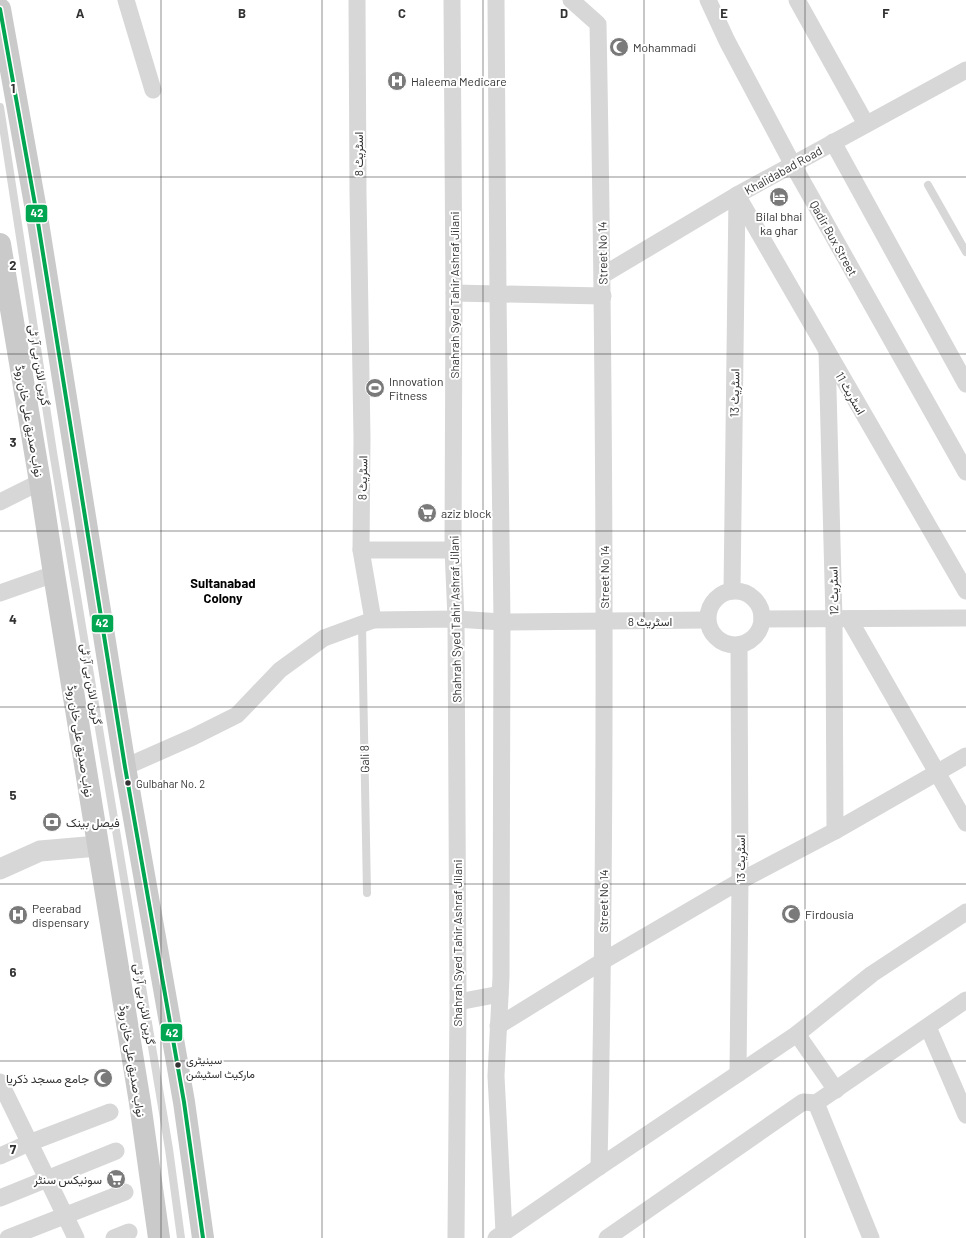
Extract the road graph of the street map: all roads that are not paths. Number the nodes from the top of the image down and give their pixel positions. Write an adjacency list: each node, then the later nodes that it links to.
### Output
1 (126, 0): 10 (street)
2 (357, 0): 29 (street, اسٹریٹ 8)
3 (452, 0): 20 (street, Shahrah Syed Tahir Ashraf Jilani)
4 (496, 0): 21 (street)
5 (570, 0): 19 (street, Street No 14)
6 (708, 0): 14 (street, Qadir Bux Street)
7 (797, 0): 12 (street)
8 (0, 9): 45 (main road)
9 (966, 70): 12 (street, Khalidabad Road)
10 (152, 90)
11 (0, 107): 80 (lane, گرین لائن بی آر ٹی)
12 (866, 124): 13 (street, Khalidabad Road)
13 (832, 142): 14 (street, Khalidabad Road); 25 (street)
14 (793, 165): 16 (street, Khalidabad Road); 26 (street, Qadir Bux Street)
15 (928, 185): 18 (lane)
16 (737, 195): 19 (street, Khalidabad Road); 24 (street, اسٹریٹ 11); 32 (street, اسٹریٹ 13)
17 (0, 244): 23 (main road, نواب صدیق علی خان روڈ)
18 (966, 252)
19 (603, 275): 22 (street, Street No 14)
20 (454, 293): 21 (street); 30 (street, Shahrah Syed Tahir Ashraf Jilani)
21 (498, 295): 22 (street); 42 (street)
22 (603, 296): 40 (street, Street No 14)
23 (6, 322): 27 (main road, نواب صدیق علی خان روڈ)
24 (827, 351): 33 (street, اسٹریٹ 11); 37 (street, اسٹریٹ 12)
25 (966, 384)
26 (966, 472)
27 (40, 482): 28 (street); 31 (main road, نواب صدیق علی خان روڈ)
28 (0, 502)
29 (361, 550): 30 (street); 41 (street, اسٹریٹ 8)
30 (454, 550): 36 (street, Shahrah Syed Tahir Ashraf Jilani)
31 (54, 574): 34 (street); 49 (main road, نواب صدیق علی خان روڈ)
32 (732, 591): 38 (street); 39 (street)
33 (966, 591)
34 (0, 594)
35 (966, 618): 37 (street)
36 (456, 619): 41 (street, اسٹریٹ 8); 42 (street, اسٹریٹ 8); 57 (street, Shahrah Syed Tahir Ashraf Jilani)
37 (841, 619): 39 (street); 46 (street); 48 (street, اسٹریٹ 12)
38 (708, 620): 40 (street, اسٹریٹ 8); 43 (street)
39 (762, 620): 43 (street)
40 (604, 621): 42 (street, اسٹریٹ 8); 54 (street, Street No 14)
41 (367, 622): 45 (street); 52 (lane, Gali 8)
42 (502, 622): 55 (street)
43 (739, 644): 51 (street, اسٹریٹ 13)
44 (966, 756): 46 (street)
45 (125, 767): 81 (main road)
46 (936, 773): 47 (street); 48 (street)
47 (966, 823)
48 (835, 831): 51 (street)
49 (98, 846): 50 (street); 79 (main road, نواب صدیق علی خان روڈ)
50 (0, 868)
51 (740, 882): 54 (street); 61 (street, اسٹریٹ 13)
52 (367, 893)
53 (966, 912): 60 (street)
54 (603, 961): 58 (street); 71 (street, Street No 14)
55 (500, 994): 57 (street); 58 (street)
56 (966, 1000): 59 (street)
57 (458, 1002): 82 (street, Shahrah Syed Tahir Ashraf Jilani)
58 (498, 1026): 76 (street)
59 (928, 1027): 63 (street); 67 (street)
60 (797, 1034): 61 (street); 63 (street)
61 (738, 1074): 71 (street)
62 (0, 1082): 65 (street)
63 (836, 1090): 64 (street)
64 (816, 1103): 83 (street); 84 (street)
65 (5, 1104): 68 (street)
66 (110, 1112): 68 (street)
67 (966, 1115)
68 (29, 1143): 70 (street); 72 (street)
69 (116, 1151): 72 (street)
70 (0, 1156)
71 (599, 1167): 76 (street)
72 (47, 1179): 74 (street); 75 (street)
73 (125, 1192): 75 (street)
74 (0, 1198)
75 (65, 1215): 77 (street); 78 (street)
76 (500, 1235)
77 (8, 1238)
78 (76, 1238)
79 (159, 1238)
80 (181, 1238)
81 (203, 1238)
82 (456, 1238)
83 (607, 1238)
84 (870, 1238)

